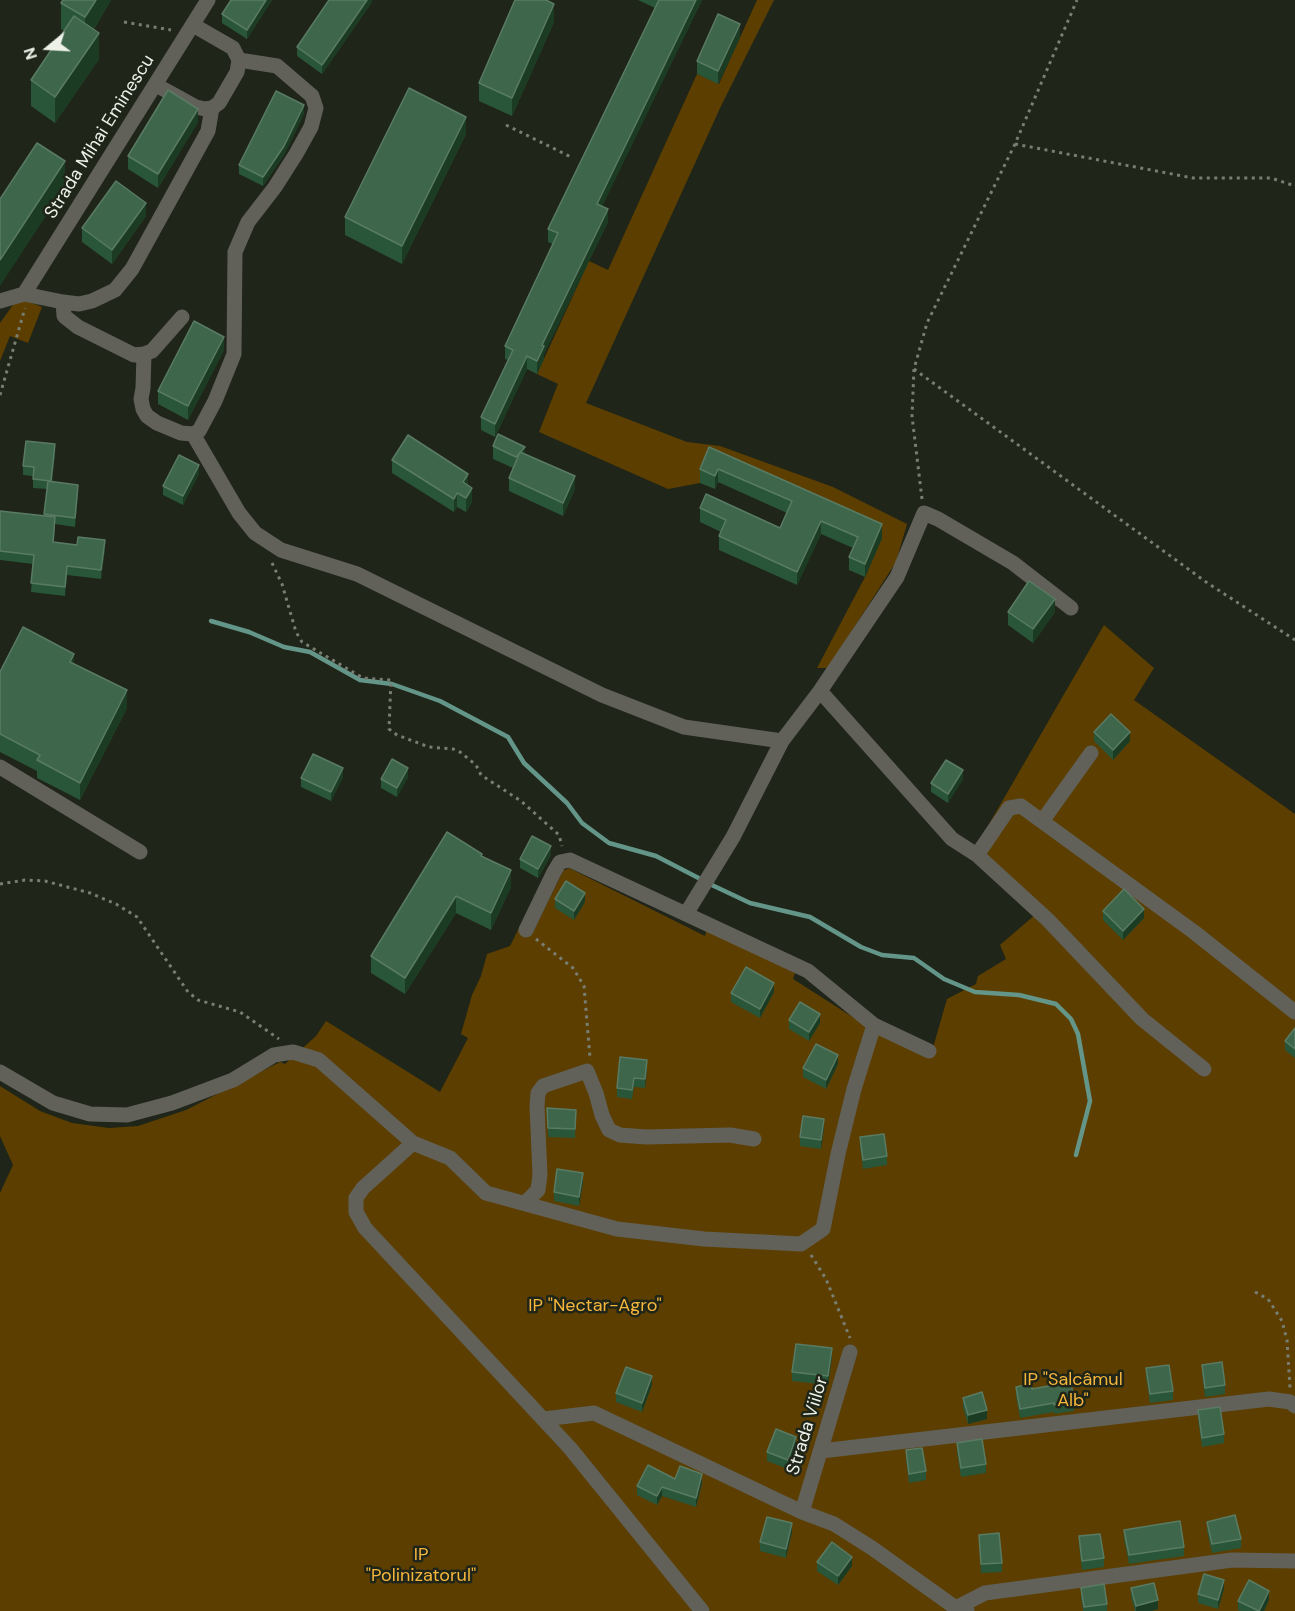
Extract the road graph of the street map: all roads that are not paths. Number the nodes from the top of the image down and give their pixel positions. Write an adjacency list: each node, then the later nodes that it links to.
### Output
1 (208, 0): 2 (street, Strada Mihai Eminescu)
2 (190, 29): 3 (street); 4 (street, Strada Mihai Eminescu)
3 (239, 60): 5 (street); 11 (street)
4 (156, 85): 5 (street); 6 (street, Strada Mihai Eminescu)
5 (212, 108): 8 (street)
6 (26, 295): 7 (street); 8 (street)
7 (0, 301)
8 (63, 303): 10 (street)
9 (182, 317): 10 (street)
10 (144, 354): 11 (street)
11 (193, 434): 14 (street)
12 (1071, 608): 13 (street)
13 (820, 691): 14 (street); 19 (street)
14 (782, 741): 20 (street)
15 (1091, 753): 17 (street)
16 (0, 767): 18 (street)
17 (1043, 820): 19 (street); 22 (street)
18 (140, 852)
19 (977, 855): 25 (street)
20 (686, 914): 21 (street); 23 (street)
21 (526, 930)
22 (1295, 1012)
23 (874, 1025): 24 (street); 29 (street)
24 (929, 1051)
25 (1204, 1069)
26 (0, 1072): 28 (street)
27 (754, 1139): 29 (street)
28 (413, 1143): 29 (street); 32 (street)
29 (525, 1203)
30 (850, 1352): 33 (street, Strada Viilor)
31 (1292, 1404): 33 (street)
32 (544, 1419): 34 (street); 37 (street)
33 (821, 1451): 34 (street, Strada Viilor)
34 (802, 1512): 36 (street)
35 (1295, 1561): 36 (street)
36 (959, 1610)
37 (702, 1611)

